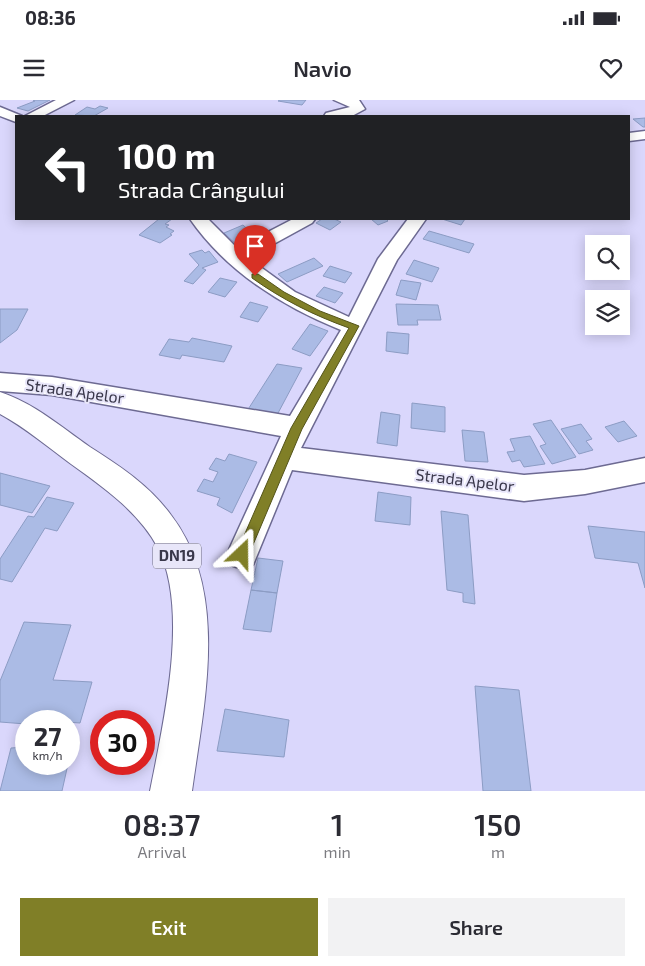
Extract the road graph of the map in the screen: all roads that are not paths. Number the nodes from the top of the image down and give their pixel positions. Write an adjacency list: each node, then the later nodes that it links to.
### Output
1 (67, 100): 4 (street)
2 (341, 100): 5 (street)
3 (0, 111): 6 (street)
4 (34, 115)
5 (336, 115)
6 (15, 118)
7 (645, 135): 8 (street)
8 (630, 136)
9 (200, 220): 12 (street)
10 (304, 220): 12 (street)
11 (415, 220): 13 (street)
12 (234, 257): 13 (street)
13 (354, 326): 16 (street)
14 (0, 382): 16 (street, Strada Apelor)
15 (0, 402): 20 (main road, DN19)
16 (297, 428): 17 (street)
17 (285, 458): 18 (street, Strada Apelor); 19 (street)
18 (645, 470)
19 (242, 554)
20 (171, 791)

